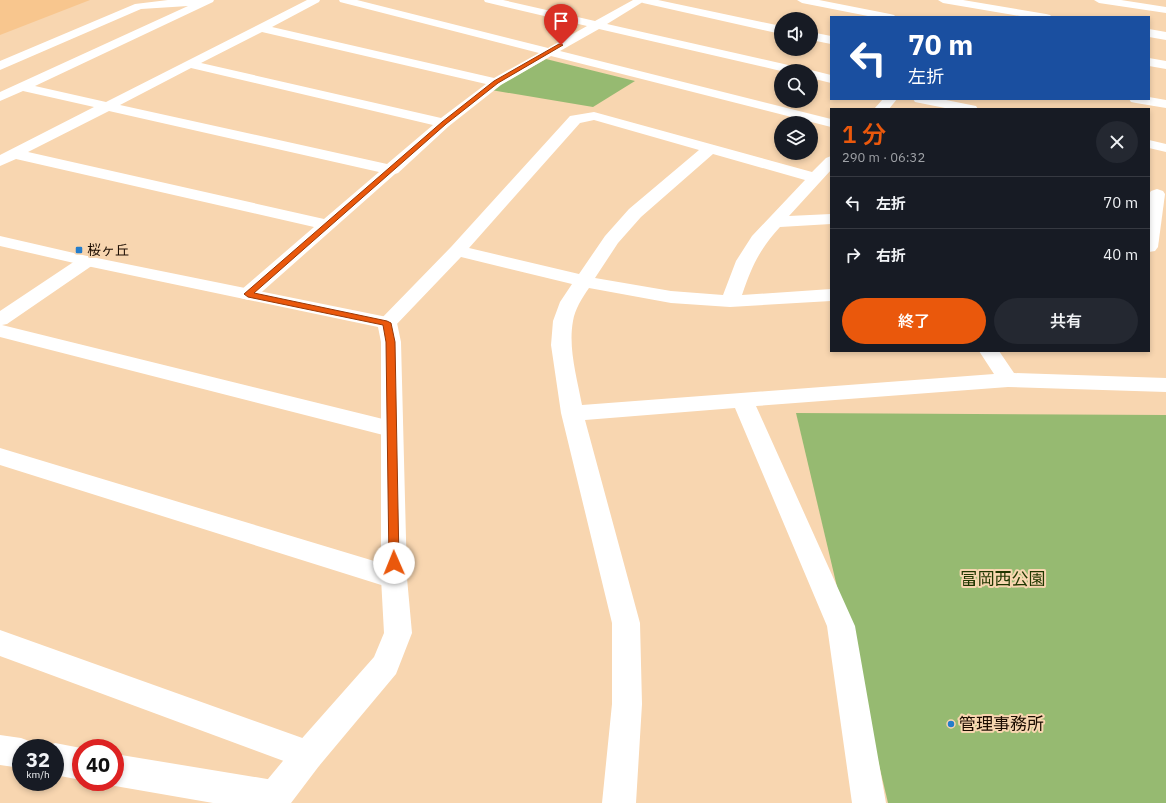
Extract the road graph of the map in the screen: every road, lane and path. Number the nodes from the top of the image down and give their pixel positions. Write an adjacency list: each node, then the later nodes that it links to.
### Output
1 (315, 0): 15 (street)
2 (344, 0): 21 (street)
3 (490, 0): 14 (street)
4 (642, 0): 14 (street); 16 (street)
5 (802, 0): 11 (street)
6 (943, 0): 9 (street)
7 (1099, 0): 10 (street)
8 (204, 2): 25 (street); 31 (street)
9 (983, 3): 12 (street); 13 (street)
10 (1166, 10)
11 (885, 16)
12 (970, 16)
13 (1042, 16)
14 (599, 24): 21 (street); 26 (street)
15 (262, 28): 23 (street); 29 (street)
16 (774, 28)
17 (1150, 33): 18 (street)
18 (1166, 36)
19 (818, 37): 20 (street)
20 (830, 40)
21 (548, 52): 29 (street); 41 (street)
22 (1150, 62): 24 (street)
23 (189, 64): 37 (street); 40 (street)
24 (1166, 65)
25 (0, 66)
26 (774, 66)
27 (818, 76): 28 (street)
28 (830, 79)
29 (496, 82): 40 (street)
30 (0, 83): 31 (street)
31 (21, 87): 32 (street); 37 (street)
32 (0, 97)
33 (889, 100): 38 (street)
34 (925, 100): 39 (street)
35 (1142, 100): 36 (street)
36 (1166, 104)
37 (108, 106): 45 (street); 48 (street)
38 (882, 108)
39 (966, 108)
40 (444, 123): 48 (street)
41 (830, 123)
42 (1150, 144): 43 (street)
43 (1166, 148)
44 (710, 149): 49 (street); 56 (street); 58 (street)
45 (15, 154): 46 (street); 53 (street)
46 (0, 161)
47 (830, 162): 49 (street)
48 (392, 170): 53 (street)
49 (815, 178): 52 (street)
50 (1157, 194): 54 (street)
51 (830, 219): 52 (street)
52 (774, 222): 61 (street)
53 (328, 225): 59 (street)
54 (1150, 240)
55 (0, 241): 57 (street)
56 (457, 251): 58 (street); 63 (street)
57 (87, 261): 59 (street); 62 (street)
58 (583, 281): 61 (street); 69 (street)
59 (248, 294): 63 (street)
60 (830, 295): 61 (street)
61 (730, 301)
62 (0, 320)
63 (387, 323): 70 (street)
64 (0, 331): 70 (street)
65 (991, 352): 66 (street)
66 (1008, 380): 67 (street); 68 (street)
67 (1166, 385)
68 (742, 399): 69 (street); 80 (street)
69 (572, 412): 79 (street)
70 (391, 429): 72 (street)
71 (0, 456): 72 (street)
72 (394, 578): 76 (street)
73 (0, 643): 76 (street)
74 (0, 750): 75 (street)
75 (12, 752)
76 (308, 755): 78 (street)
77 (124, 772): 78 (street)
78 (272, 800)
79 (619, 803)
80 (869, 803)

